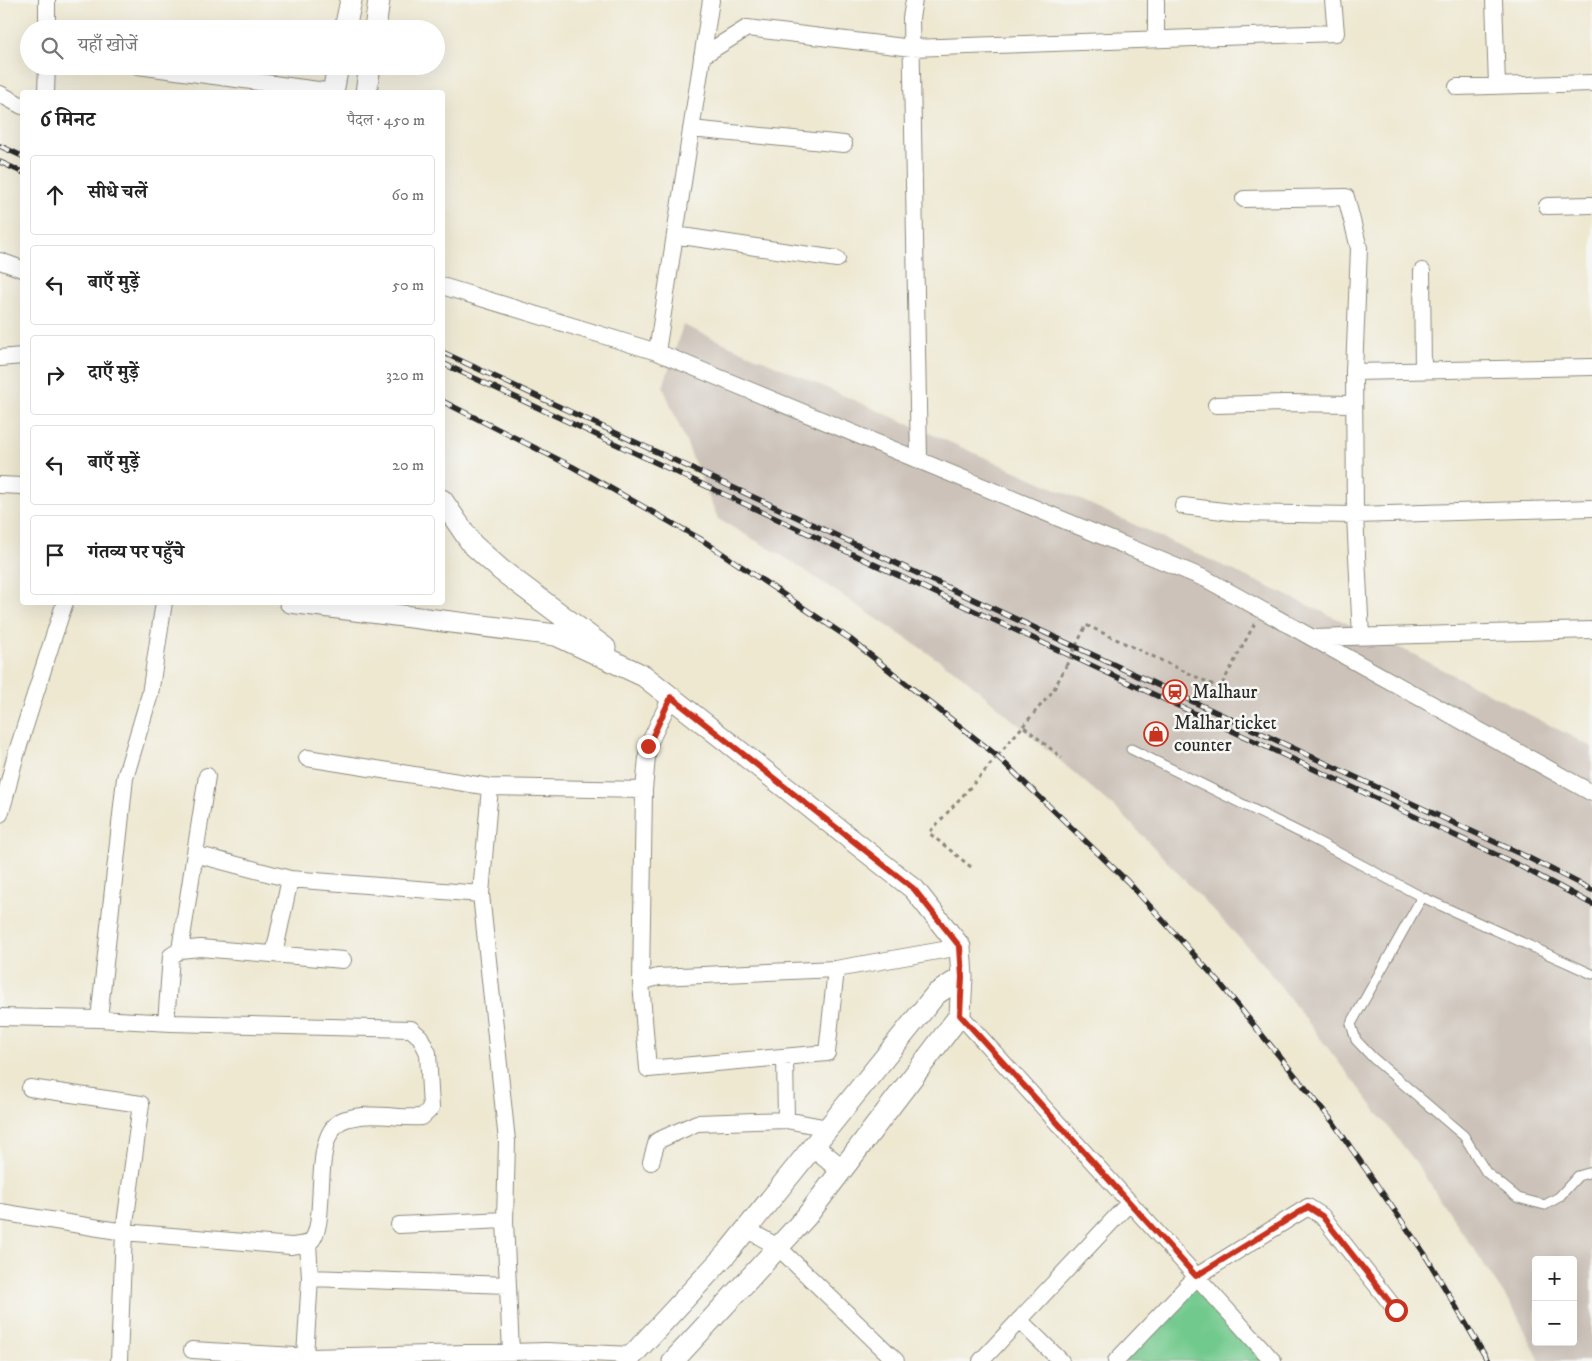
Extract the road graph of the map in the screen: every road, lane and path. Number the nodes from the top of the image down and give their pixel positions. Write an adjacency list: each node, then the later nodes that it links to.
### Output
1 (47, 0): 10 (street)
2 (351, 0): 11 (street)
3 (360, 0): 12 (street)
4 (379, 0): 13 (street)
5 (711, 0): 16 (street)
6 (914, 0): 15 (street)
7 (1156, 0): 14 (street)
8 (1332, 0): 14 (street)
9 (1494, 0): 23 (street)
10 (47, 20)
11 (347, 20)
12 (357, 20)
13 (376, 20)
14 (1156, 39): 15 (street)
15 (912, 48): 16 (street); 51 (street)
16 (702, 56): 32 (street)
17 (47, 75): 25 (street)
18 (206, 75): 26 (street)
19 (336, 75): 27 (street)
20 (348, 75): 28 (street)
21 (369, 75): 29 (street)
22 (1592, 83): 23 (street)
23 (1497, 85): 24 (street)
24 (1456, 87)
25 (46, 90)
26 (318, 90)
27 (333, 90)
28 (345, 90)
29 (366, 90)
30 (0, 94): 31 (street)
31 (20, 105)
32 (691, 129): 33 (street); 37 (street)
33 (844, 144)
34 (1244, 199): 48 (street)
35 (1592, 205): 36 (street)
36 (1547, 206)
37 (675, 235): 38 (street); 43 (street)
38 (837, 259)
39 (0, 261): 40 (street)
40 (20, 268)
41 (1422, 271): 47 (street)
42 (445, 287): 43 (street)
43 (657, 352): 51 (street)
44 (20, 356): 45 (street)
45 (0, 358)
46 (1592, 367): 47 (street)
47 (1422, 370): 48 (street)
48 (1354, 372): 49 (street)
49 (1354, 404): 50 (street); 57 (street)
50 (1216, 405)
51 (919, 461): 61 (street)
52 (0, 485): 53 (street)
53 (20, 486)
54 (445, 504): 65 (street)
55 (1183, 506): 57 (street)
56 (1592, 508): 57 (street)
57 (1355, 515): 63 (street)
58 (65, 605): 75 (street)
59 (164, 605): 92 (street)
60 (332, 605): 65 (street)
61 (1262, 610): 64 (street); 67 (path, bridge)
62 (1592, 630): 63 (street)
63 (1361, 636): 64 (street)
64 (1313, 638): 74 (street)
65 (644, 676): 66 (street)
66 (671, 697): 73 (street); 81 (street)
67 (1023, 726): 70 (path); 77 (path, bridge)
68 (1131, 749): 80 (lane)
69 (308, 758): 72 (street)
70 (1062, 758)
71 (207, 776): 76 (street)
72 (490, 787): 73 (street); 79 (street)
73 (644, 790): 88 (street)
74 (1592, 793)
75 (0, 814)
76 (195, 854): 78 (street); 82 (street)
77 (971, 868)
78 (290, 878): 79 (street); 83 (street)
79 (481, 894): 104 (street)
80 (1422, 897): 86 (lane); 101 (lane)
81 (960, 947): 85 (street); 87 (street)
82 (180, 950): 83 (street); 93 (street)
83 (274, 954): 84 (street)
84 (343, 960)
85 (836, 969): 88 (street); 94 (street)
86 (1592, 974)
87 (962, 977): 89 (street); 90 (street)
88 (641, 982): 94 (street)
89 (936, 994): 90 (street); 97 (street)
90 (960, 1015): 100 (street); 102 (street)
91 (0, 1017): 92 (street)
92 (99, 1019): 93 (street)
93 (166, 1023): 108 (street)
94 (785, 1057): 96 (street)
95 (30, 1088): 107 (street)
96 (786, 1120): 97 (street); 99 (street)
97 (828, 1128): 98 (street)
98 (813, 1146): 100 (street); 106 (street)
99 (651, 1162)
100 (842, 1170): 109 (street)
101 (1592, 1172)
102 (1130, 1202): 110 (street); 114 (street)
103 (0, 1212): 107 (street)
104 (505, 1220): 105 (street); 112 (street)
105 (399, 1225)
106 (746, 1230): 109 (street); 119 (street)
107 (124, 1232): 108 (street); 120 (street)
108 (308, 1244): 111 (street)
109 (778, 1247): 121 (street); 122 (street)
110 (1196, 1276): 113 (street); 125 (street); 126 (street)
111 (310, 1278): 112 (street); 117 (street)
112 (508, 1285): 116 (street)
113 (1396, 1310)
114 (1019, 1320): 123 (street); 124 (street)
115 (192, 1350): 117 (street)
116 (511, 1352): 118 (street); 119 (street)
117 (305, 1356): 118 (street)
118 (444, 1357)
119 (630, 1358)
120 (119, 1361)
121 (674, 1361)
122 (896, 1361)
123 (981, 1361)
124 (1061, 1361)
125 (1116, 1361)
126 (1273, 1361)

